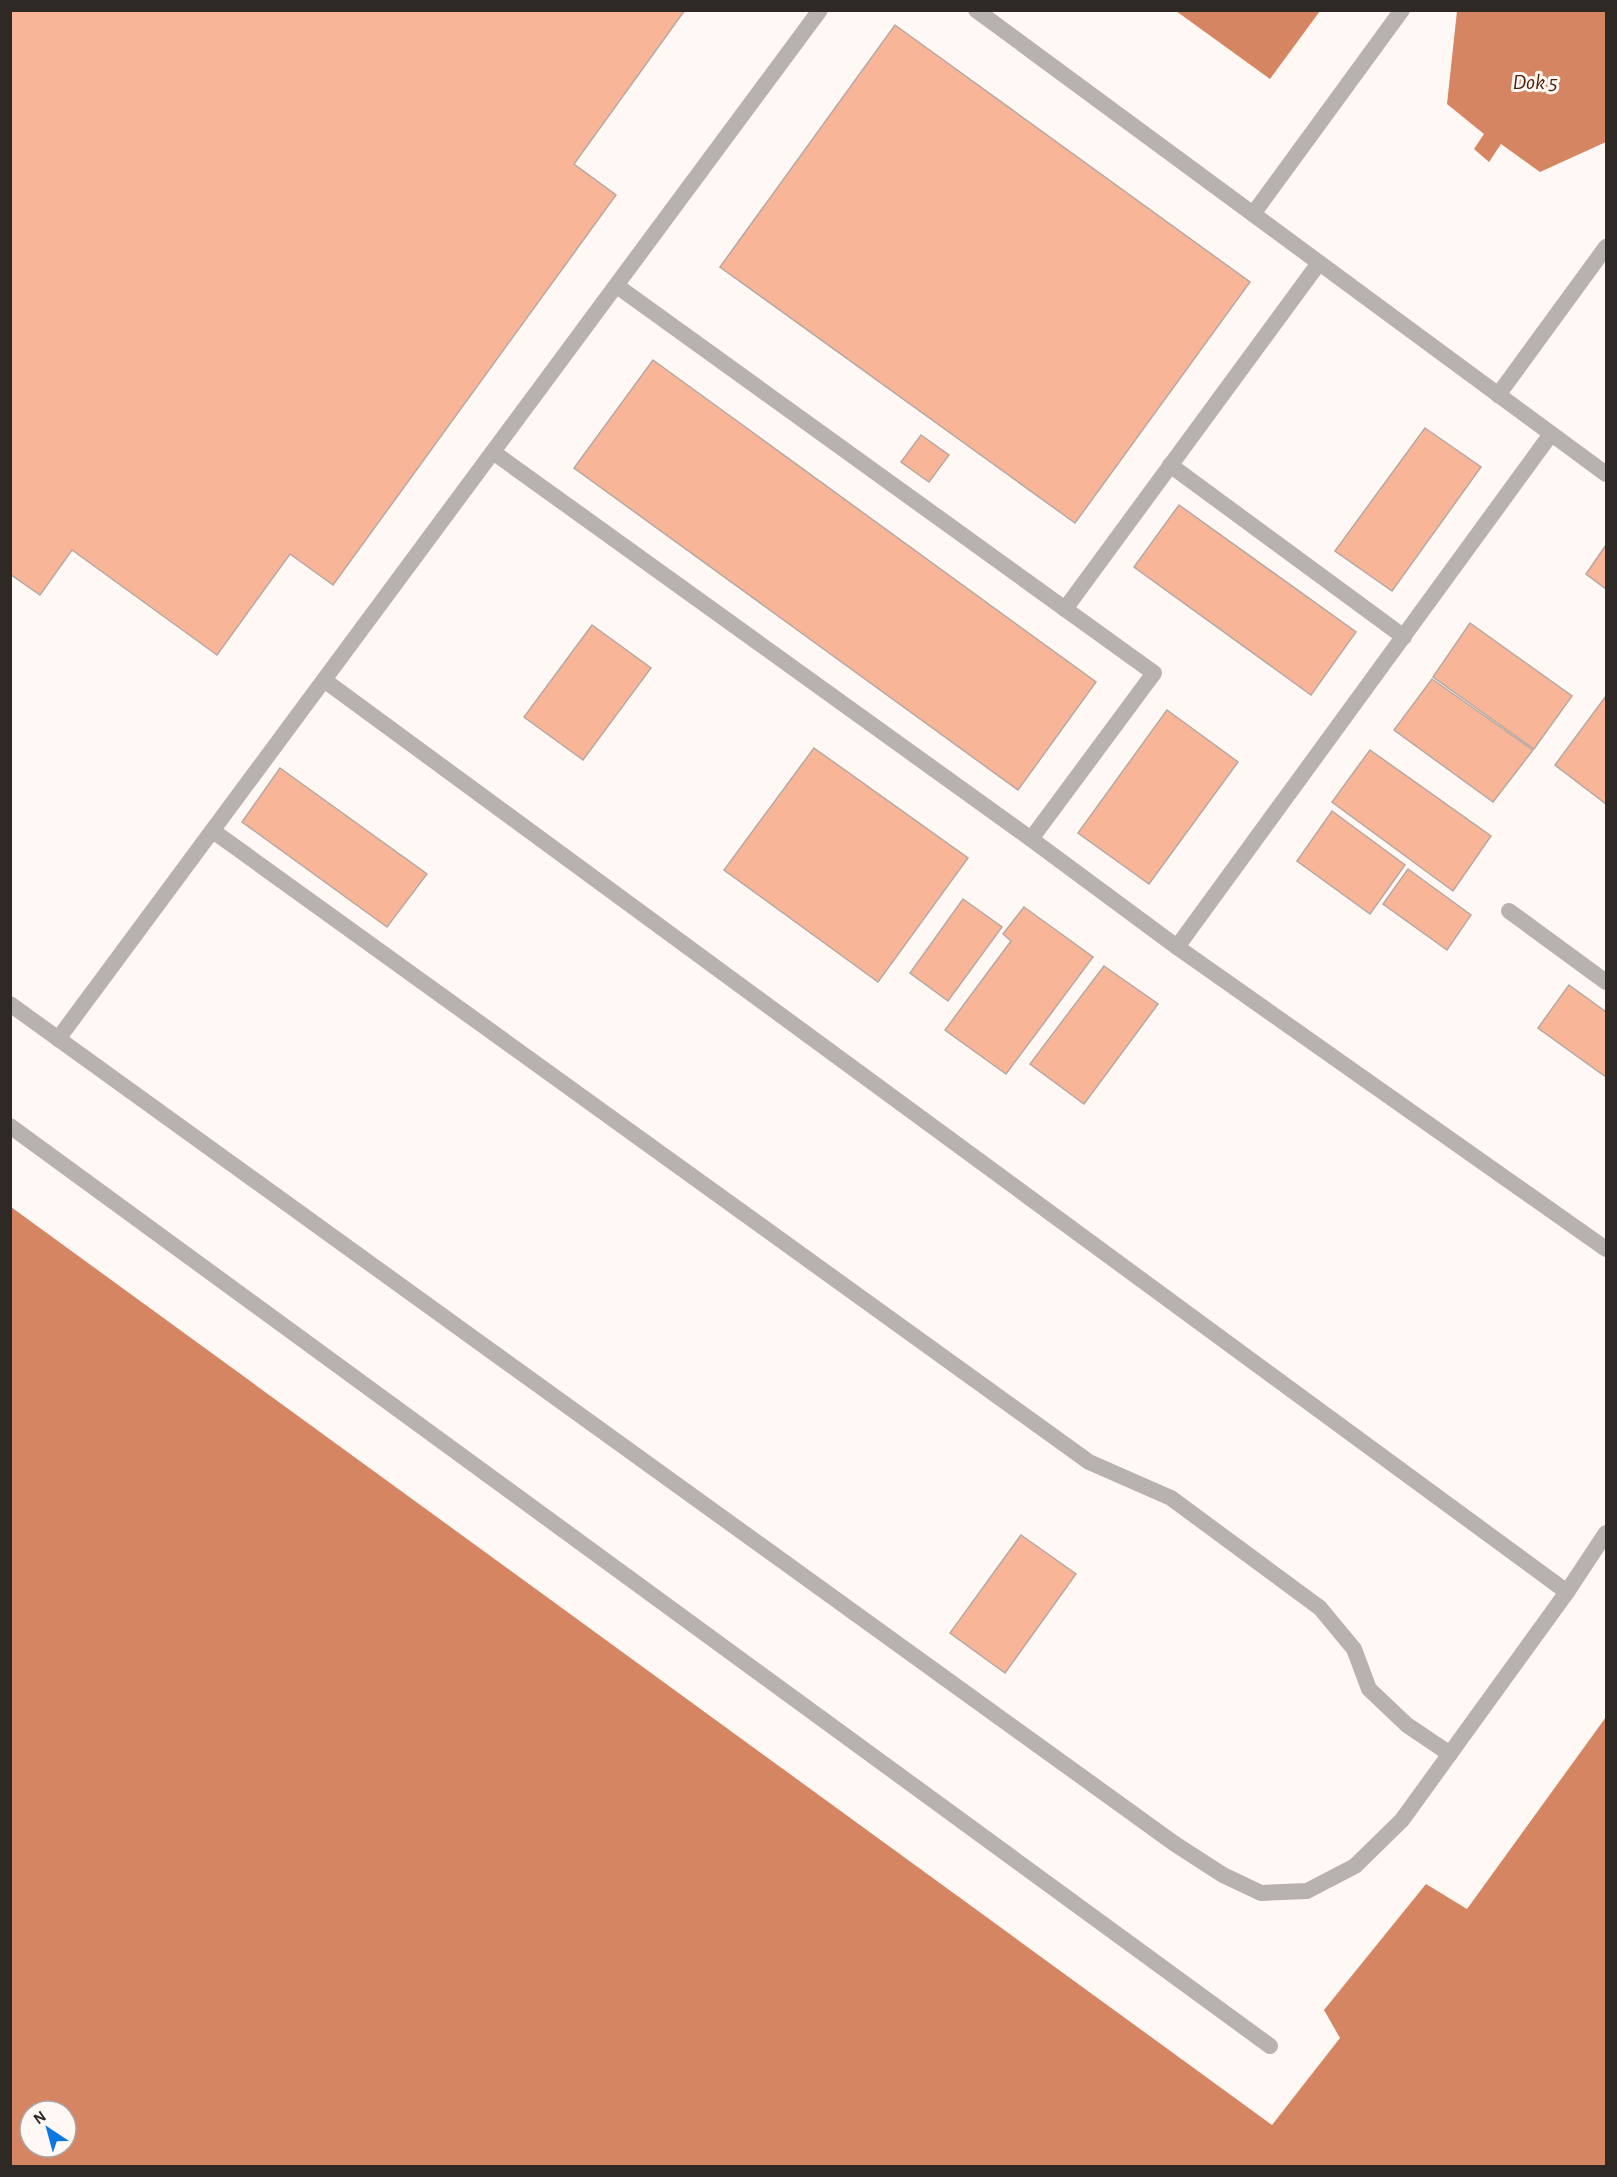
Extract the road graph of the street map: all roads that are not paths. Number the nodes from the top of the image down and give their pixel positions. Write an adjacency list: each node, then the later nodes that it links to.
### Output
1 (820, 10): 7 (lane)
2 (976, 10): 4 (lane)
3 (1402, 10): 4 (lane)
4 (1253, 214): 6 (lane)
5 (1606, 247): 8 (lane)
6 (1319, 262): 8 (lane); 11 (lane)
7 (617, 286): 10 (lane); 13 (lane)
8 (1498, 394): 9 (lane)
9 (1551, 434): 12 (lane); 14 (lane)
10 (493, 452): 15 (lane); 17 (lane)
11 (1170, 465): 13 (lane); 14 (lane)
12 (1606, 474)
13 (1065, 609): 17 (lane)
14 (1404, 637): 19 (lane)
15 (324, 680): 16 (lane); 26 (lane)
16 (213, 831): 22 (lane); 27 (lane)
17 (1031, 839): 19 (lane)
18 (1509, 911): 20 (lane)
19 (1177, 947): 24 (lane)
20 (1606, 982)
21 (10, 1004): 22 (lane)
22 (58, 1039): 27 (lane)
23 (10, 1126): 28 (lane)
24 (1606, 1249)
25 (1606, 1533): 26 (lane)
26 (1568, 1592): 27 (lane)
27 (1450, 1754)
28 (1270, 2046)

